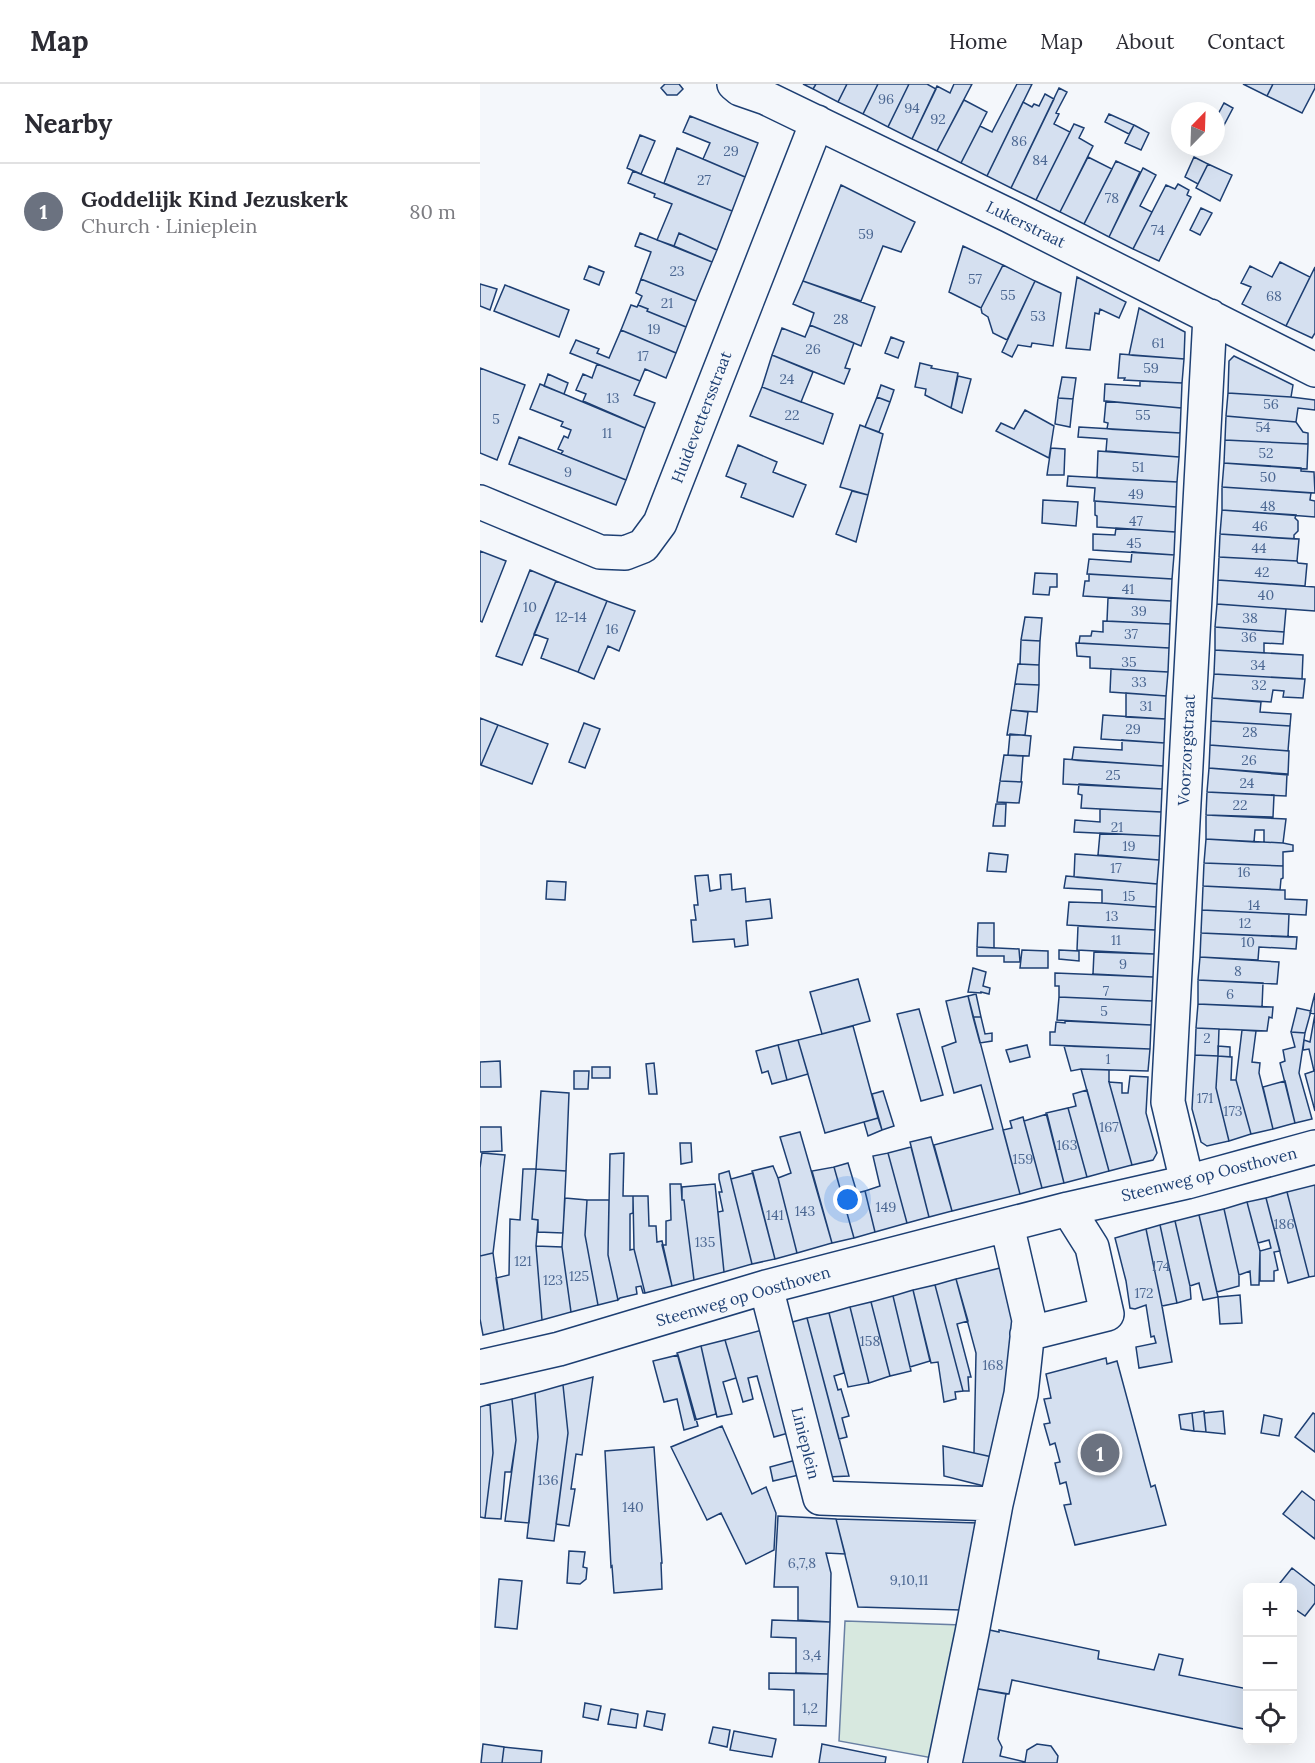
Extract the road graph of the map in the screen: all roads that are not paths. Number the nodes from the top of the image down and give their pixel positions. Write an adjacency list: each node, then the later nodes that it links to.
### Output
1 (734, 84): 2 (street, Lukerstraat)
2 (817, 122): 3 (street, Lukerstraat); 5 (street, Huidevettersstraat)
3 (1210, 316): 4 (street, Lukerstraat); 7 (street, Voorzorgstraat)
4 (1315, 370)
5 (480, 502)
6 (1315, 1147): 7 (street, Steenweg op Oosthoven)
7 (1187, 1182): 8 (street, Steenweg op Oosthoven)
8 (1068, 1209): 9 (street, Steenweg op Oosthoven); 11 (street)
9 (1007, 1225): 10 (street, Steenweg op Oosthoven); 11 (street)
10 (766, 1287): 12 (street, Steenweg op Oosthoven); 13 (street, Linieplein)
11 (1027, 1335): 13 (street)
12 (480, 1367)
13 (996, 1504): 14 (street)
14 (945, 1763)

